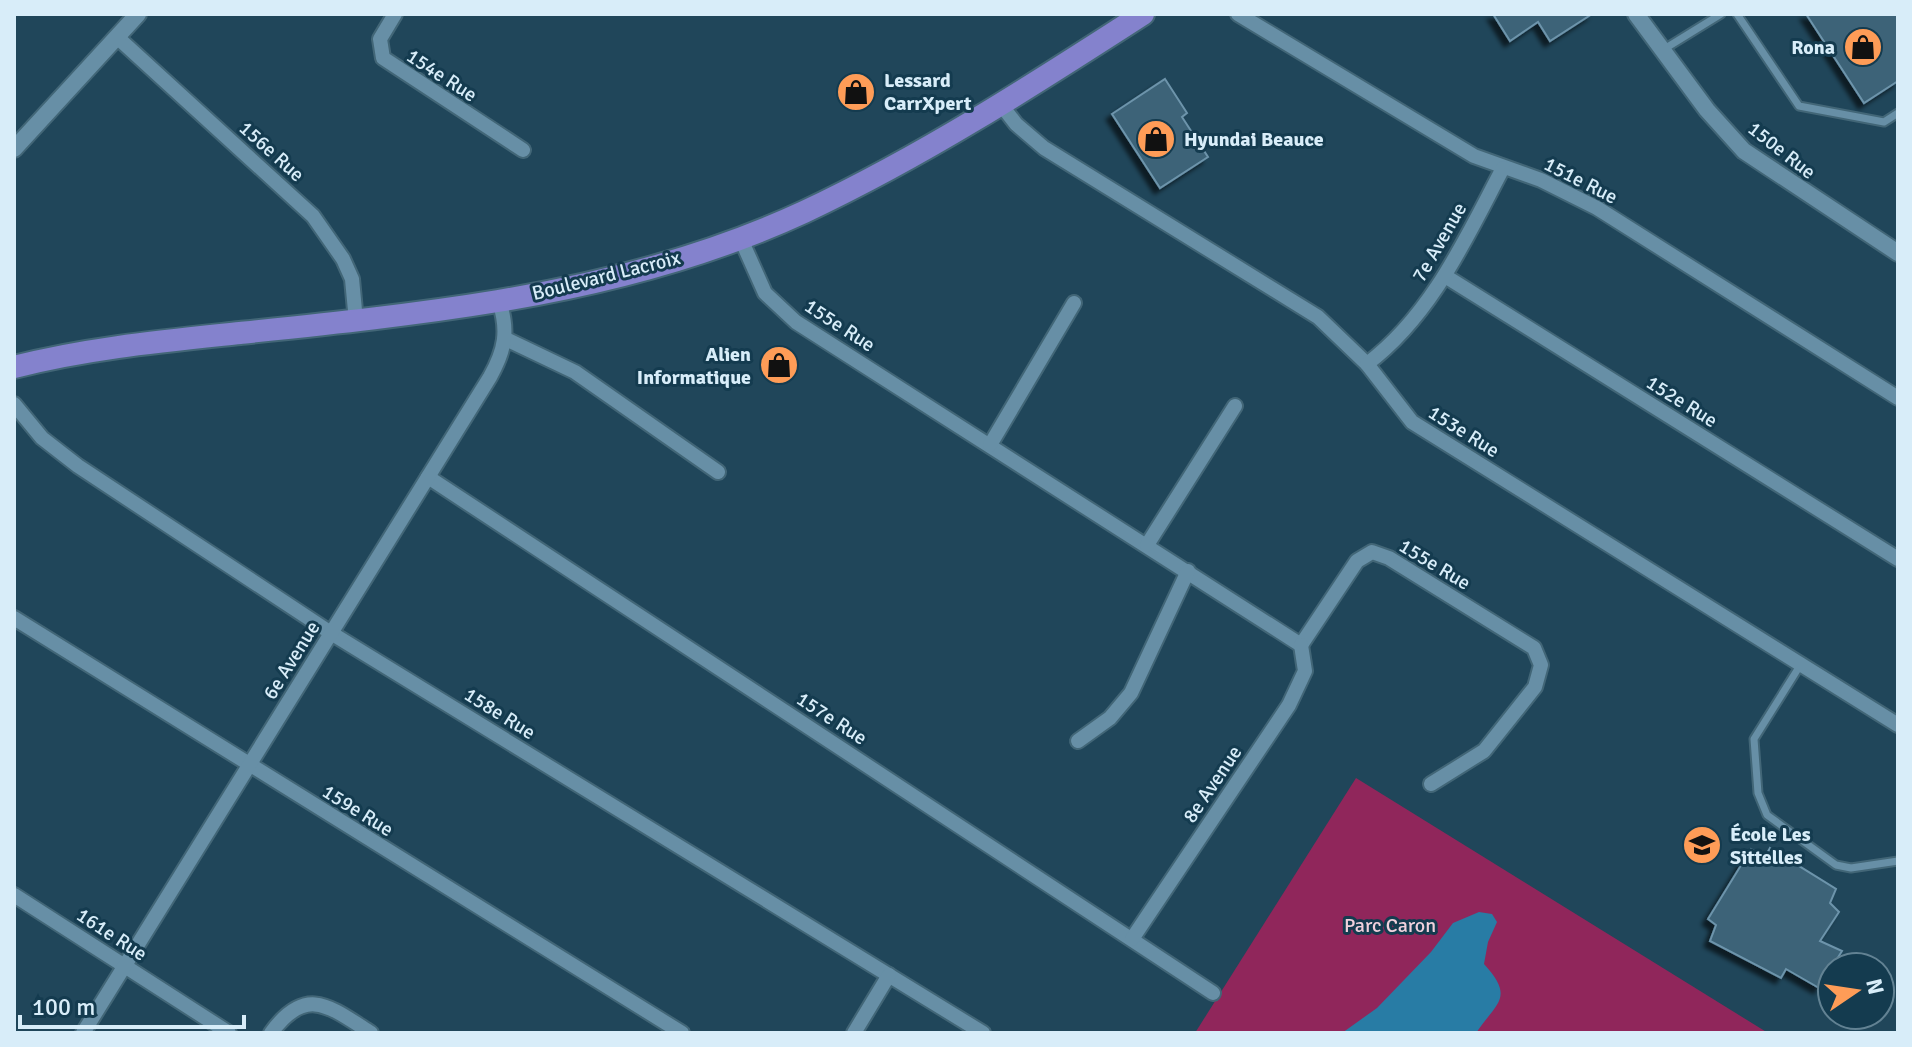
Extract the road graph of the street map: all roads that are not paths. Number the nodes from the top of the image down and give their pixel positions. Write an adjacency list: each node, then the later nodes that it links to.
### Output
1 (138, 14): 8 (street)
2 (395, 14): 13 (street, 154e Rue)
3 (1143, 14): 10 (main road, Boulevard Lacroix)
4 (1238, 14): 14 (street, 151e Rue)
5 (1636, 14): 9 (street, 150e Rue)
6 (1721, 14): 9 (lane)
7 (1737, 14): 11 (lane)
8 (117, 37): 12 (street); 20 (street, 156e Rue)
9 (1661, 51): 16 (street, 150e Rue)
10 (1002, 106): 15 (main road, Boulevard Lacroix); 22 (street, 153e Rue)
11 (1898, 113)
12 (14, 149)
13 (523, 150)
14 (1503, 168): 17 (street, 7e Avenue); 24 (street, 151e Rue)
15 (740, 237): 18 (main road, Boulevard Lacroix); 27 (street, 155e Rue)
16 (1898, 253)
17 (1445, 276): 22 (street, 7e Avenue); 31 (street, 152e Rue)
18 (499, 301): 20 (main road, Boulevard Lacroix); 21 (street)
19 (1074, 303): 27 (street)
20 (356, 321): 23 (main road, Boulevard Lacroix)
21 (506, 339): 28 (street); 29 (street, 6e Avenue)
22 (1367, 364): 36 (street, 153e Rue)
23 (14, 367)
24 (1898, 398)
25 (14, 404): 34 (street, 158e Rue)
26 (1235, 406): 30 (street)
27 (990, 445): 30 (street, 155e Rue)
28 (718, 472)
29 (428, 477): 34 (street, 6e Avenue); 43 (street, 157e Rue)
30 (1147, 545): 32 (street, 155e Rue)
31 (1898, 559)
32 (1188, 571): 35 (street, 155e Rue); 38 (street)
33 (14, 618): 39 (street, 159e Rue)
34 (331, 633): 39 (street, 6e Avenue); 45 (street, 158e Rue)
35 (1301, 645): 40 (street, 155e Rue); 43 (street, 8e Avenue)
36 (1801, 664): 37 (street, 153e Rue); 41 (lane)
37 (1898, 725)
38 (1078, 741)
39 (249, 766): 44 (street, 6e Avenue); 51 (street, 159e Rue)
40 (1431, 784)
41 (1898, 861)
42 (14, 895): 44 (street, 161e Rue)
43 (1132, 939): 46 (street, 157e Rue)
44 (124, 966): 47 (street, 6e Avenue); 48 (street, 161e Rue)
45 (889, 975): 52 (street); 53 (street, 158e Rue)
46 (1213, 993)
47 (83, 1033)
48 (229, 1033)
49 (271, 1033): 50 (street)
50 (371, 1033)
51 (682, 1033)
52 (854, 1033)
53 (983, 1033)

